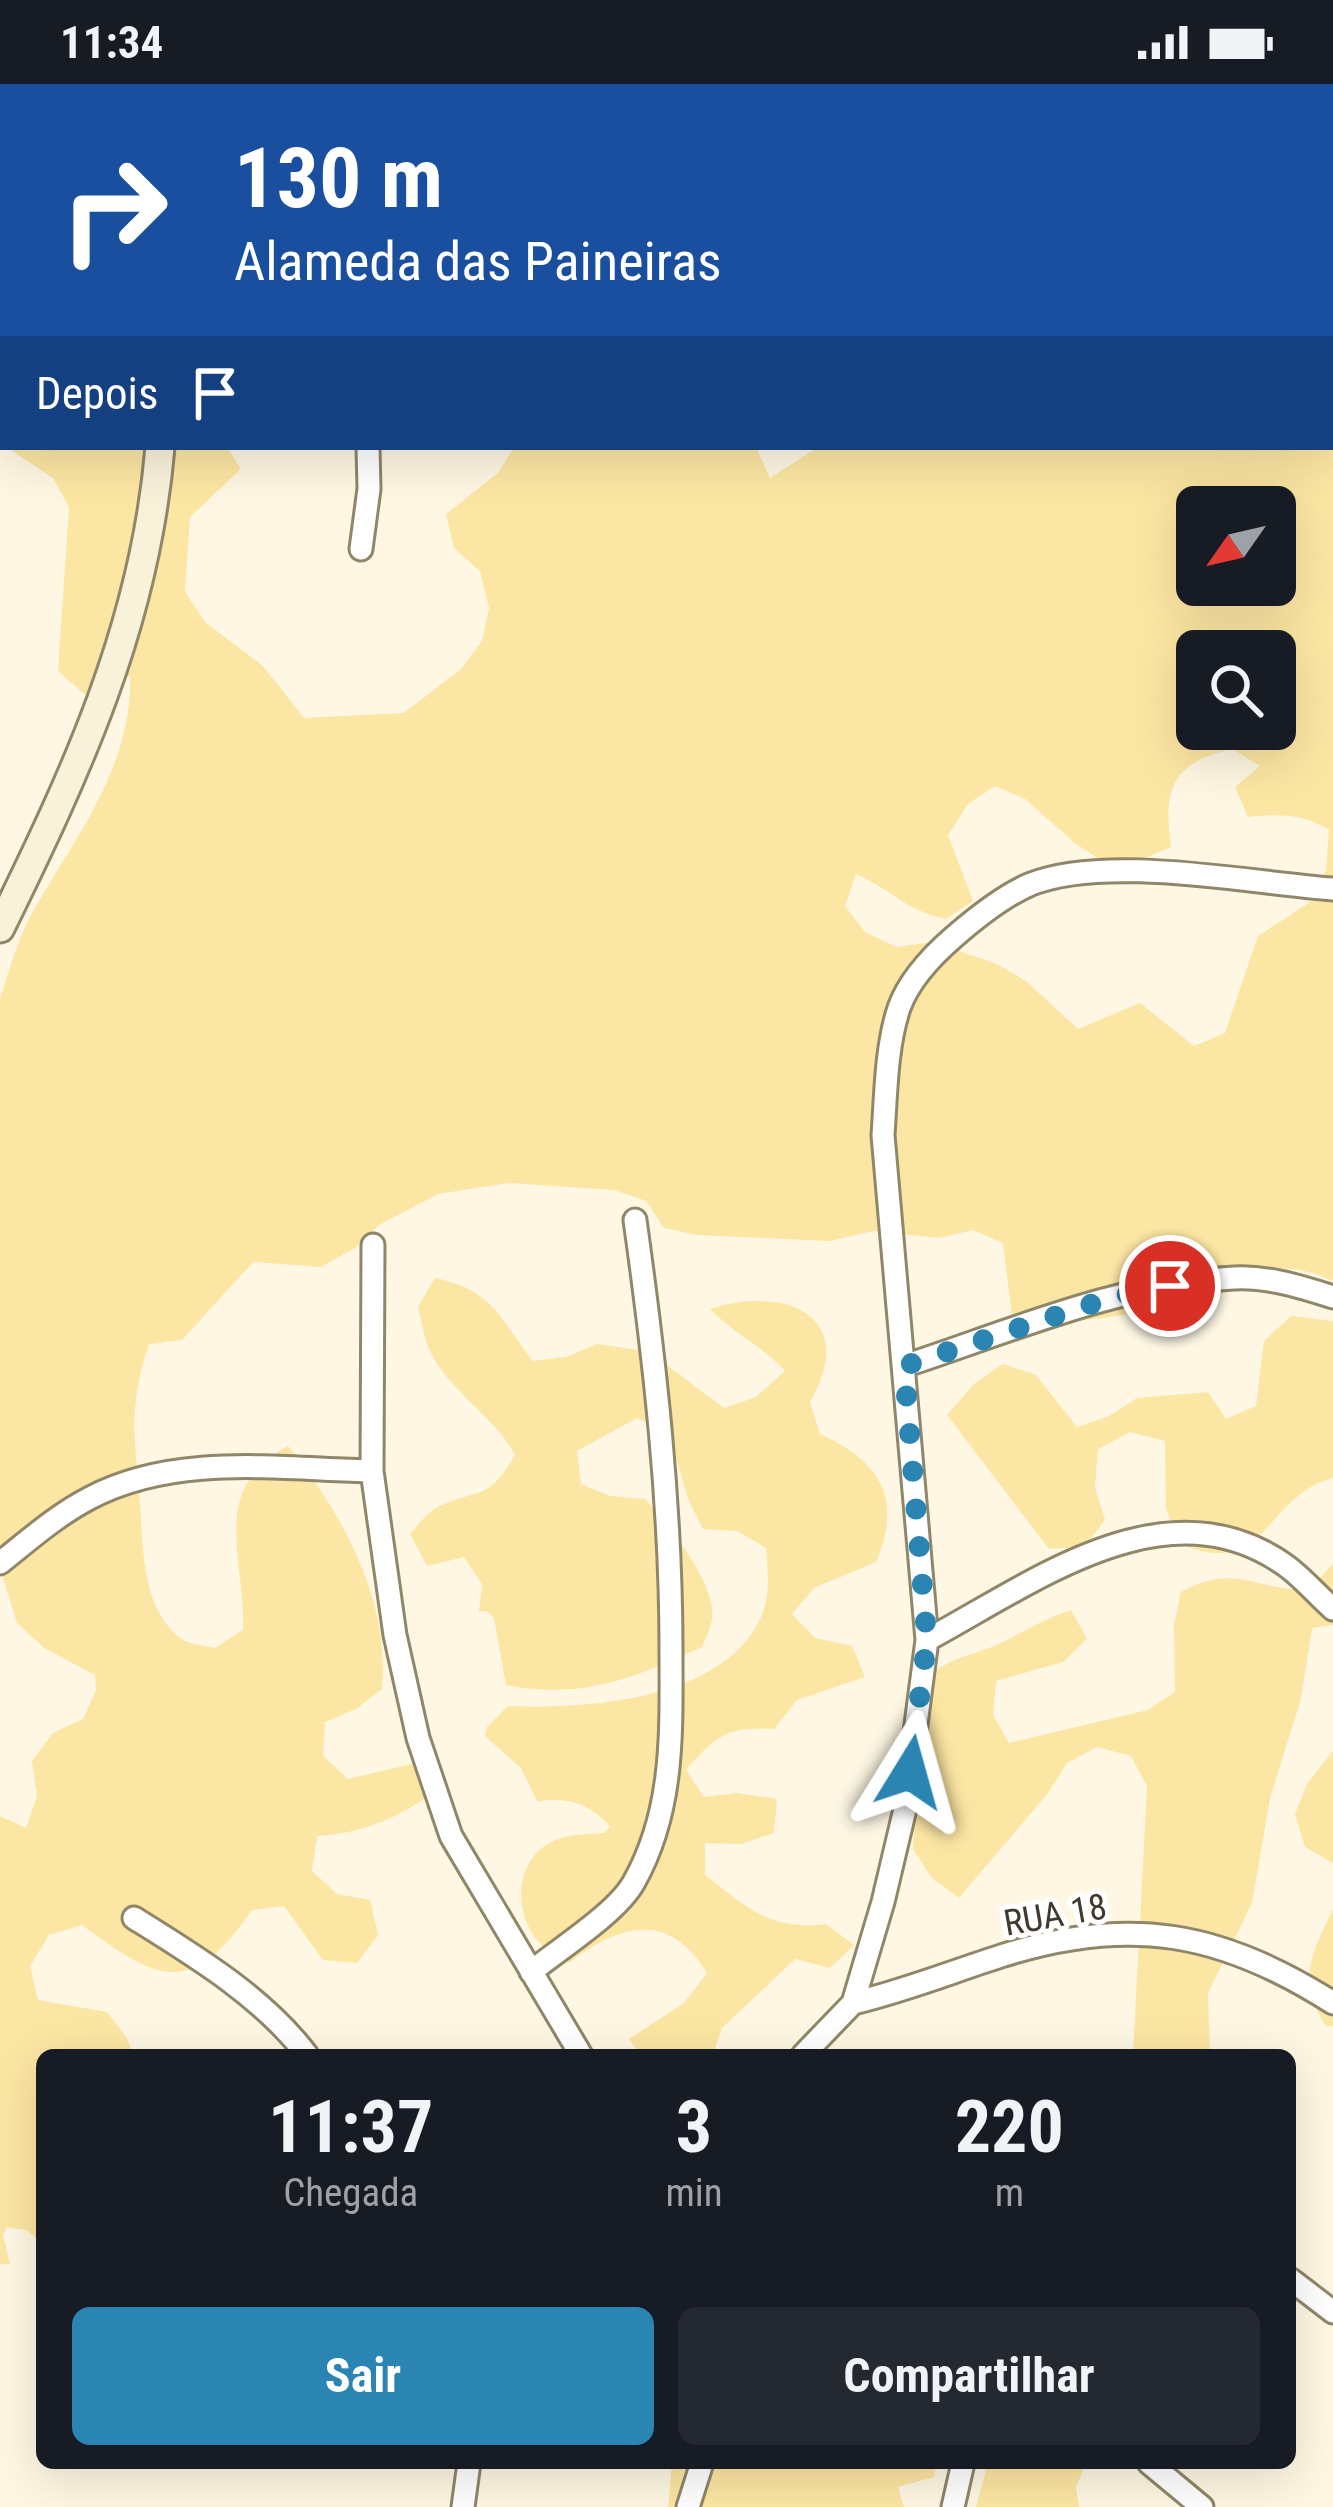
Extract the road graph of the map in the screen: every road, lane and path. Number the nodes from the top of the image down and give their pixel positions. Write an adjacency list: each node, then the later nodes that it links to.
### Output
1 (160, 450): 5 (main road)
2 (368, 450): 3 (street)
3 (361, 549)
4 (1333, 889): 9 (street)
5 (0, 928)
6 (635, 1220): 15 (street)
7 (373, 1245): 10 (street)
8 (1333, 1297): 9 (street)
9 (904, 1366): 13 (street)
10 (372, 1471): 11 (street); 15 (street)
11 (0, 1563)
12 (1333, 1609): 13 (street)
13 (927, 1640): 16 (street)
14 (134, 1918): 18 (street)
15 (531, 1972): 19 (street)
16 (853, 2003): 17 (street, RUA 18); 20 (street)
17 (1333, 2003)
18 (301, 2049)
19 (577, 2049)
20 (809, 2049)
21 (1296, 2284): 22 (street)
22 (1333, 2312)
23 (469, 2469): 27 (street)
24 (700, 2469): 28 (street)
25 (962, 2469): 29 (street)
26 (1156, 2469): 30 (street)
27 (463, 2507)
28 (688, 2507)
29 (953, 2507)
30 (1202, 2507)

